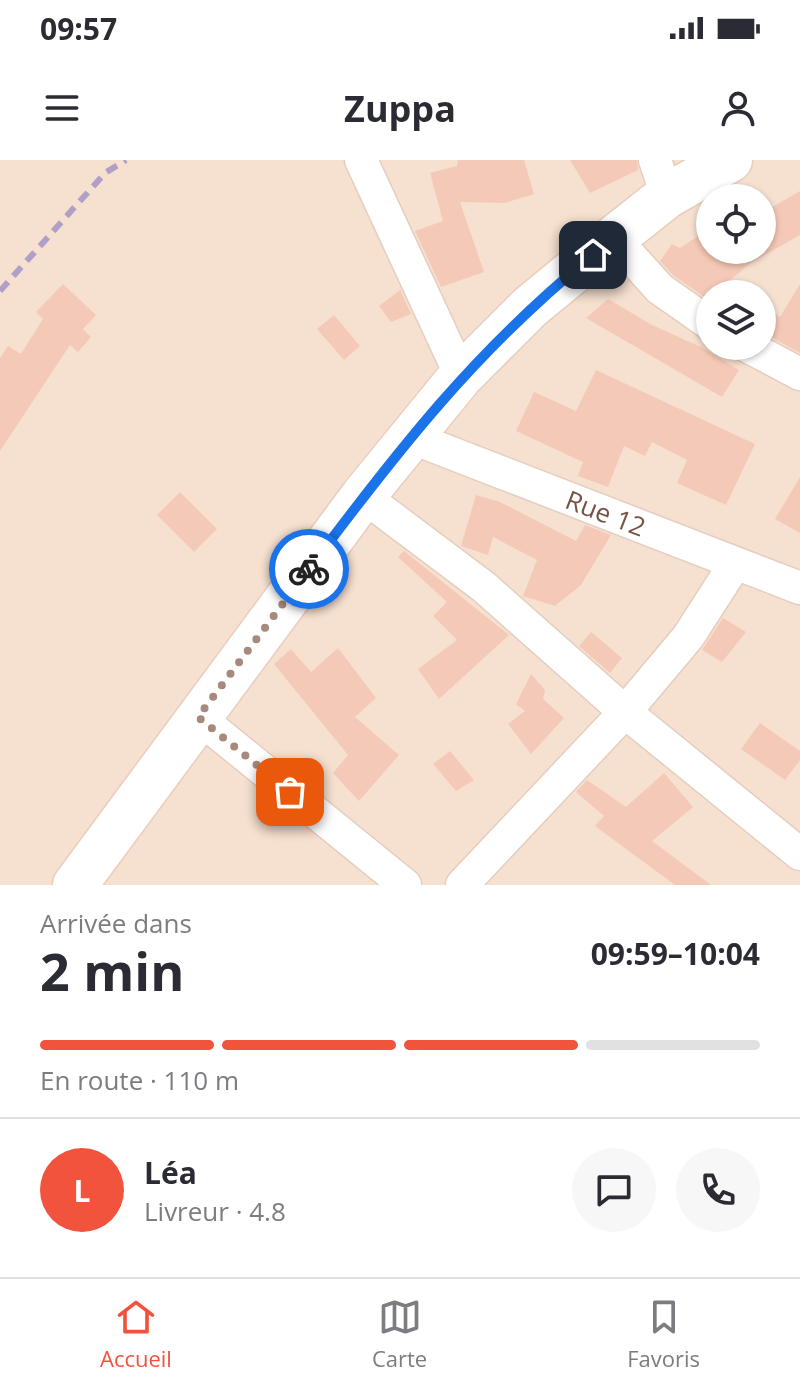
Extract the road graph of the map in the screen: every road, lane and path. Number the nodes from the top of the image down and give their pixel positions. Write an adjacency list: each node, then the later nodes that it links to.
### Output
1 (361, 160): 8 (street)
2 (730, 160): 3 (main road)
3 (661, 178): 4 (main road)
4 (614, 238): 5 (street); 8 (main road)
5 (696, 314)
6 (774, 360): 7 (street)
7 (800, 374)
8 (461, 376): 9 (main road)
9 (410, 437): 10 (main road); 11 (street, Rue 12)
10 (363, 496): 13 (street); 14 (main road)
11 (735, 564): 12 (street, Rue 12); 13 (street)
12 (800, 588)
13 (625, 712): 15 (street); 18 (street)
14 (198, 717): 16 (main road); 17 (street)
15 (800, 854)
16 (75, 885)
17 (405, 885)
18 (462, 885)

